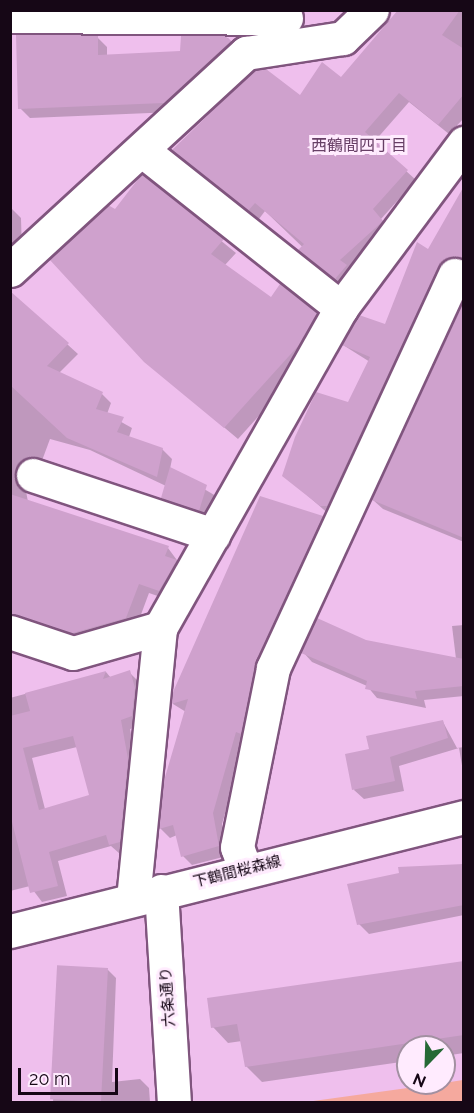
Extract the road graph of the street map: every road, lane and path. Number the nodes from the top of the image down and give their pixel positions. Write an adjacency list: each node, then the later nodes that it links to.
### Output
1 (372, 10): 5 (street)
2 (107, 14): 3 (street); 4 (street)
3 (289, 14): 5 (street)
4 (10, 16)
5 (246, 53): 7 (street)
6 (464, 143): 10 (street)
7 (143, 151): 8 (street); 10 (street)
8 (10, 270)
9 (455, 275): 16 (street)
10 (341, 308): 12 (street)
11 (33, 475): 12 (street)
12 (213, 535): 13 (street)
13 (160, 628): 14 (street); 17 (street, 六条通り)
14 (10, 632)
15 (464, 817): 16 (street, 下鶴間桜森線)
16 (245, 869): 17 (street, 下鶴間桜森線)
17 (147, 895): 18 (street, 下鶴間桜森線); 19 (street, 六条通り)
18 (10, 931)
19 (174, 1102)

